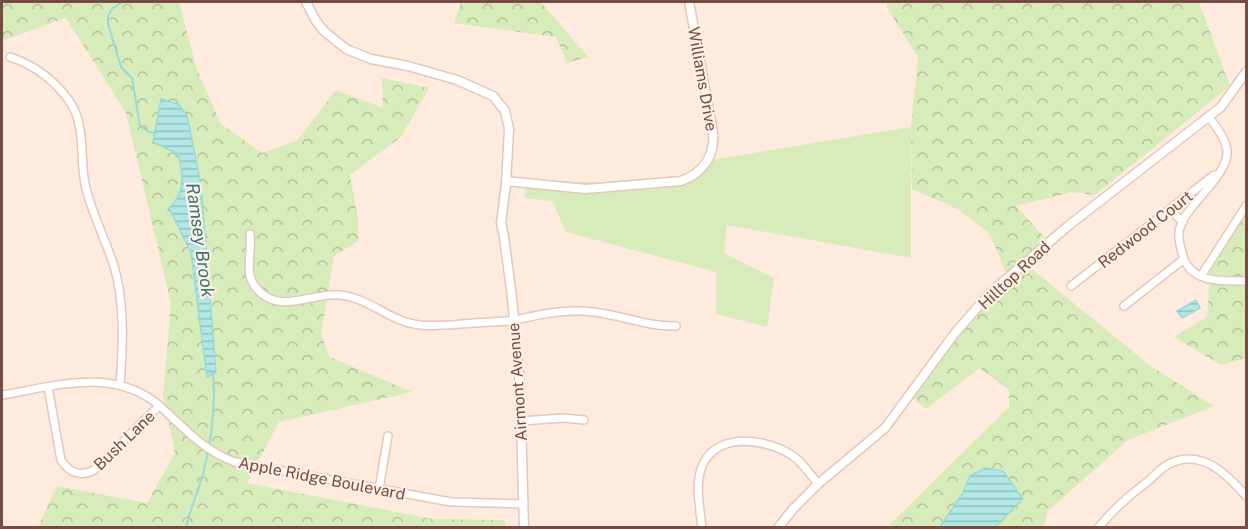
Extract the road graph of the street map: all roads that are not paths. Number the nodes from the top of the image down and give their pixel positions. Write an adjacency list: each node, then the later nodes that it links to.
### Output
1 (306, 2): 7 (street, Airmont Avenue)
2 (689, 2): 7 (street, Williams Drive)
3 (10, 57): 19 (street)
4 (1246, 72): 5 (street, Hilltop Road)
5 (1209, 117): 6 (street); 26 (street, Hilltop Road)
6 (1218, 172): 9 (street, Redwood Court); 10 (street)
7 (506, 181): 17 (street, Airmont Avenue)
8 (1246, 206): 13 (street)
9 (1170, 210): 10 (street); 15 (street, Redwood Court)
10 (1183, 222): 12 (street)
11 (250, 234): 17 (street)
12 (1184, 259): 13 (street); 16 (street)
13 (1201, 276): 14 (street)
14 (1246, 281)
15 (1071, 286)
16 (1124, 306)
17 (514, 320): 18 (street); 24 (street, Airmont Avenue)
18 (676, 327)
19 (120, 385): 20 (street, Apple Ridge Boulevard); 22 (street, Apple Ridge Boulevard)
20 (48, 387): 21 (street, Apple Ridge Boulevard); 22 (street, Bush Lane)
21 (2, 395)
22 (159, 406): 27 (street, Apple Ridge Boulevard)
23 (584, 420): 24 (street)
24 (521, 421): 29 (street, Airmont Avenue)
25 (388, 436): 27 (street)
26 (818, 484): 31 (street); 32 (street, Hilltop Road)
27 (379, 489): 29 (street, Apple Ridge Boulevard)
28 (1246, 496): 33 (street)
29 (524, 504): 30 (street, Airmont Avenue)
30 (524, 528)
31 (702, 528)
32 (778, 528)
33 (1098, 528)

